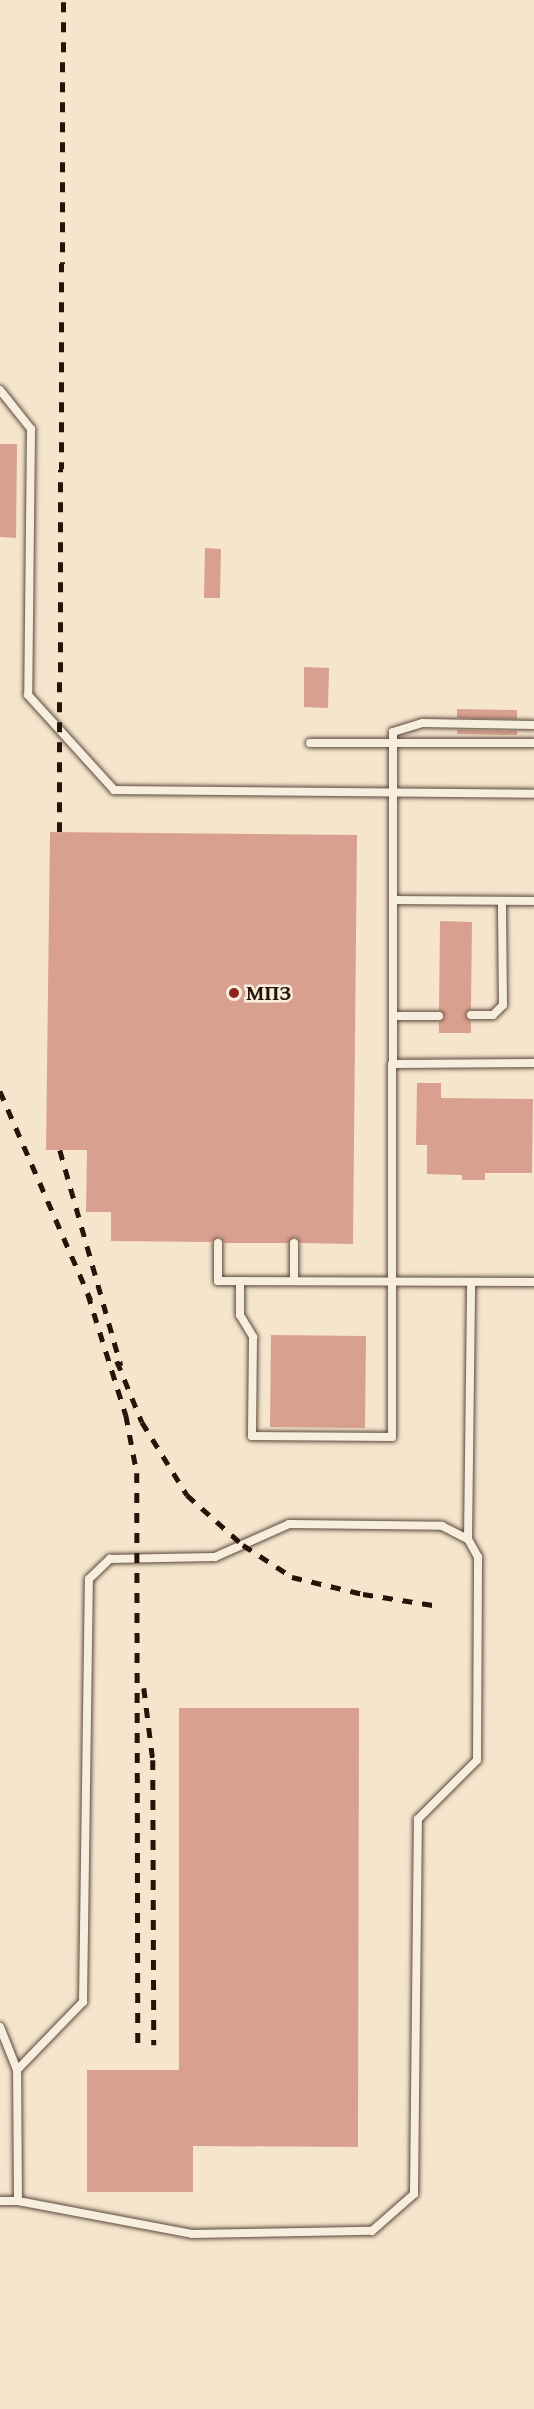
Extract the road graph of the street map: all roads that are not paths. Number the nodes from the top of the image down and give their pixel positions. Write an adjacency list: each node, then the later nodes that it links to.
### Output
1 (0, 390): 6 (lane)
2 (534, 725): 4 (lane)
3 (310, 743): 4 (lane)
4 (393, 744): 5 (lane); 6 (lane)
5 (534, 744)
6 (393, 792): 7 (lane); 8 (lane)
7 (534, 794)
8 (393, 900): 9 (lane); 12 (lane)
9 (502, 901): 10 (lane); 11 (lane)
10 (534, 901)
11 (471, 1015)
12 (393, 1016): 13 (lane); 15 (lane)
13 (439, 1016)
14 (534, 1063): 15 (lane)
15 (392, 1064): 20 (lane)
16 (218, 1242): 18 (lane)
17 (294, 1243): 19 (lane)
18 (240, 1281): 19 (lane); 20 (lane)
19 (294, 1281): 20 (lane)
20 (392, 1282): 21 (lane)
21 (471, 1282): 22 (lane); 23 (lane)
22 (534, 1282)
23 (468, 1539): 25 (lane); 27 (lane)
24 (0, 2027): 25 (lane)
25 (17, 2070): 27 (lane)
26 (0, 2201): 27 (lane)
27 (18, 2201)

